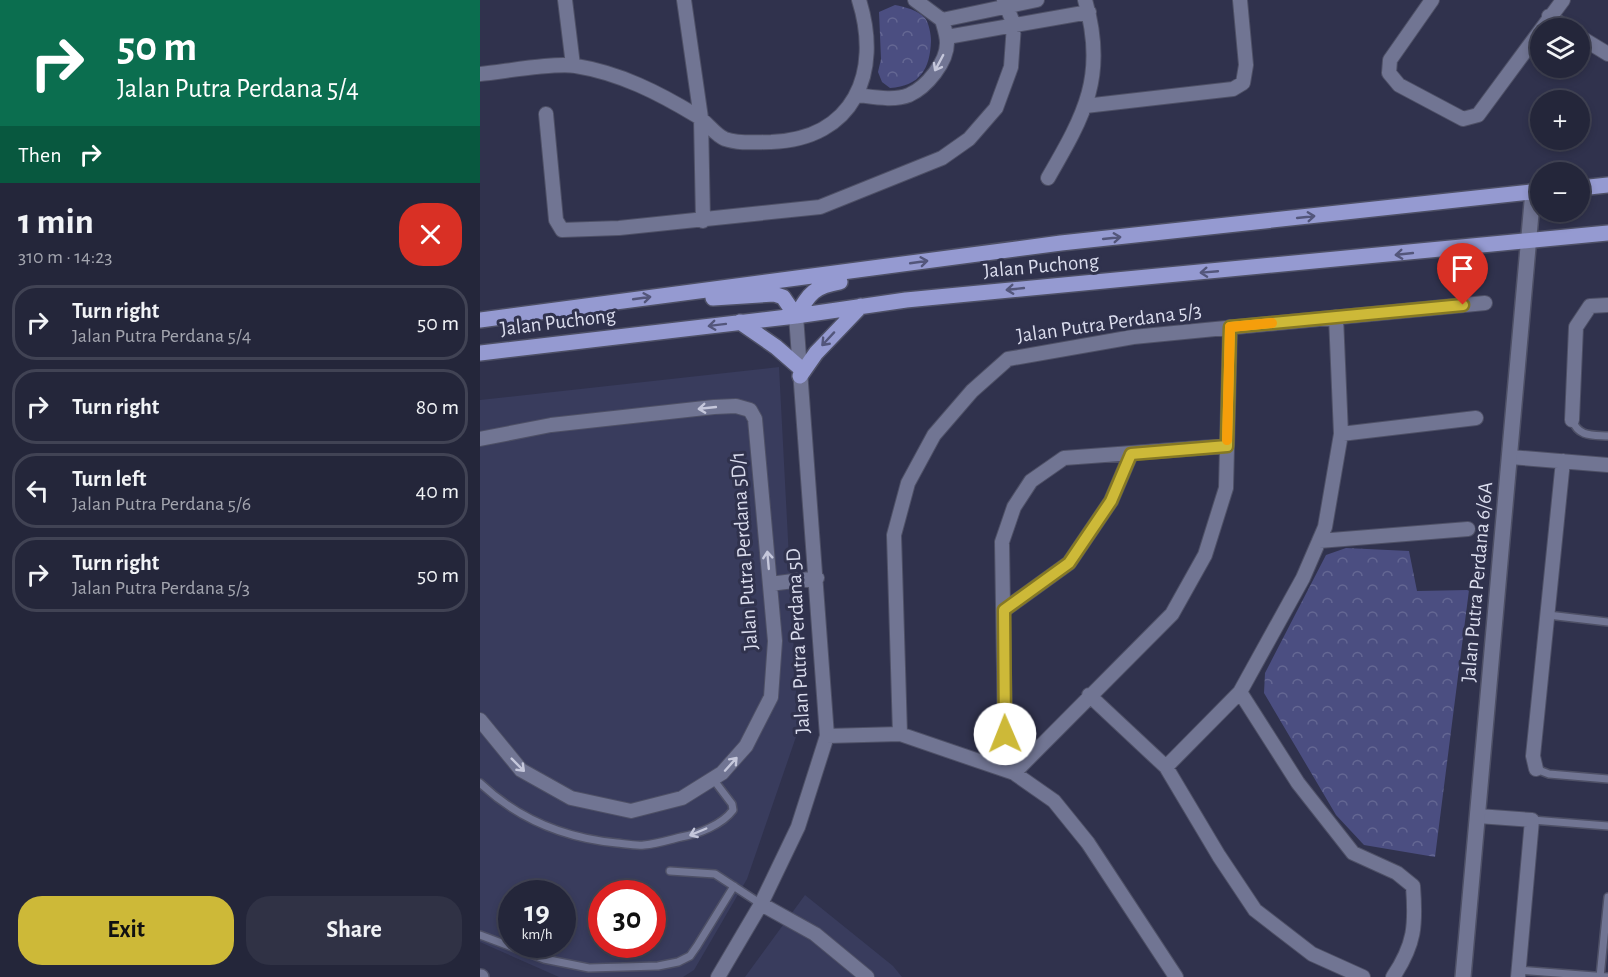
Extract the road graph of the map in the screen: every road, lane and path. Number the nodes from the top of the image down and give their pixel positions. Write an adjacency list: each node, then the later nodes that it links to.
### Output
1 (565, 0): 18 (street)
2 (684, 0): 23 (street)
3 (859, 0): 20 (street)
4 (915, 0): 13 (street)
5 (1037, 0): 9 (street)
6 (1240, 0): 21 (street)
7 (1432, 0): 11 (street)
8 (1563, 0): 11 (street)
9 (1006, 3): 13 (street); 14 (street)
10 (1087, 6): 14 (street); 21 (street)
11 (1549, 16): 12 (street)
12 (1552, 18)
13 (942, 20): 15 (street)
14 (1014, 25): 15 (street); 28 (street)
15 (947, 37): 20 (street, one-way to 20)
16 (1590, 43): 17 (street)
17 (1608, 54)
18 (573, 65): 19 (street); 23 (street)
19 (480, 74)
20 (858, 95): 23 (street)
21 (1085, 106): 24 (street)
22 (546, 114): 28 (street)
23 (701, 118): 28 (street)
24 (1048, 178)
25 (1608, 185): 26 (main road)
26 (1590, 187)
27 (1530, 192): 32 (main road, Jalan Puchong, one-way to 27)
28 (703, 220)
29 (1532, 222): 31 (street, Jalan Putra Perdana 6/6A)
30 (1608, 233): 31 (main road, Jalan Puchong)
31 (1529, 241): 36 (main road, Jalan Puchong, one-way to 36); 51 (street, Jalan Putra Perdana 6/6A)
32 (891, 266): 33 (main road, Jalan Puchong); 37 (main road)
33 (690, 292): 37 (main road); 39 (main road, Jalan Puchong, one-way to 33)
34 (1485, 303): 38 (street, Jalan Putra Perdana 5/3)
35 (1608, 305): 45 (street)
36 (861, 306): 37 (main road, Jalan Puchong); 43 (main road, one-way to 43)
37 (796, 316): 40 (main road, Jalan Puchong); 43 (street, Jalan Putra Perdana 5D)
38 (1336, 317): 41 (street, Jalan Putra Perdana 5/3); 46 (street)
39 (480, 320)
40 (740, 322): 42 (main road, Jalan Puchong, one-way to 42); 43 (main road)
41 (1230, 327): 49 (street); 64 (street, Jalan Putra Perdana 5/3)
42 (481, 353)
43 (800, 372): 56 (street, Jalan Putra Perdana 5D)
44 (1476, 418): 46 (street)
45 (1572, 420): 47 (lane)
46 (1341, 434): 55 (street)
47 (1608, 436)
48 (480, 439): 57 (street, Jalan Putra Perdana 5D/1, one-way to 48)
49 (1227, 446): 50 (street); 62 (street)
50 (1131, 454): 58 (street); 58 (street)
51 (1510, 457): 52 (street); 73 (street, Jalan Putra Perdana 6/6A)
52 (1563, 461): 53 (street); 59 (street)
53 (1608, 465)
54 (1468, 528): 55 (street)
55 (1319, 541): 61 (street)
56 (817, 578): 57 (street); 66 (street, Jalan Putra Perdana 5D)
57 (770, 585): 70 (street, Jalan Putra Perdana 5D/1, one-way to 57)
58 (1004, 610): 65 (street)
59 (1548, 615): 60 (lane); 68 (street)
60 (1608, 622)
61 (1240, 692): 67 (street); 86 (street)
62 (1089, 695): 67 (street); 69 (street)
63 (480, 720): 70 (street, Jalan Putra Perdana 5D/1, one-way to 70)
64 (900, 734): 66 (street); 69 (street)
65 (1005, 734)
66 (827, 736): 79 (street, Jalan Putra Perdana 5D)
67 (1166, 767): 85 (street)
68 (1536, 769): 71 (lane)
69 (1014, 773): 84 (street)
70 (713, 779): 72 (lane, one-way to 72)
71 (1608, 780)
72 (480, 783)
73 (1478, 816): 74 (street); 87 (street, Jalan Putra Perdana 6/6A)
74 (1532, 820): 75 (lane); 81 (street)
75 (1608, 826)
76 (670, 871): 77 (lane)
77 (734, 886): 79 (lane); 80 (lane)
78 (1608, 897): 88 (lane)
79 (761, 904): 82 (street, Jalan Putra Perdana 5D); 83 (street)
80 (480, 935)
81 (1518, 973): 88 (lane)
82 (718, 977)
83 (867, 977)
84 (1176, 977)
85 (1363, 977)
86 (1393, 977)
87 (1463, 977)
88 (1600, 977): 89 (lane)
89 (1608, 977)

